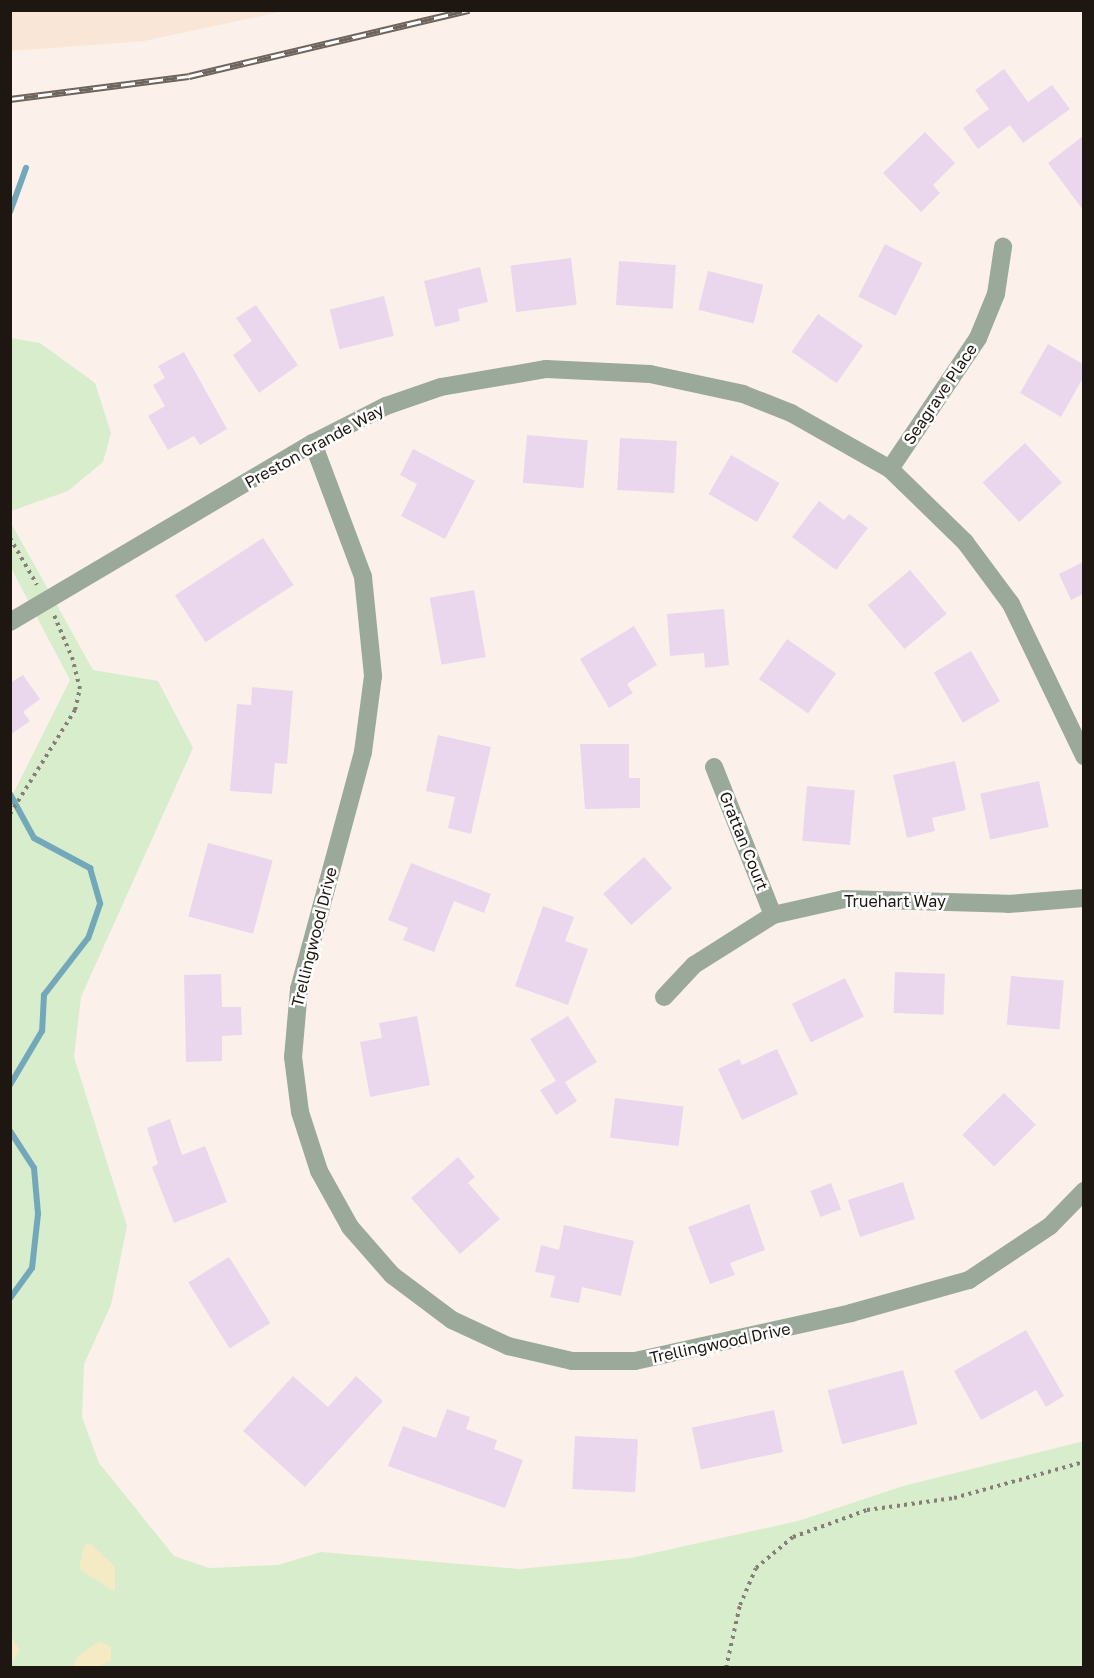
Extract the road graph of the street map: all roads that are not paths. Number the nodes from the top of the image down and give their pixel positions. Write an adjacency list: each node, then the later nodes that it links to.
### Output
1 (1003, 247): 3 (street, Seagrave Place)
2 (313, 443): 3 (street, Preston Grande Way); 4 (street, Preston Grande Way); 10 (street, Trellingwood Drive)
3 (890, 469): 5 (street, Preston Grande Way)
4 (10, 622)
5 (1083, 756)
6 (714, 767): 8 (street, Grattan Court)
7 (1083, 898): 8 (street, Truehart Way)
8 (773, 915): 9 (street, Truehart Way)
9 (664, 997)
10 (1083, 1191)

